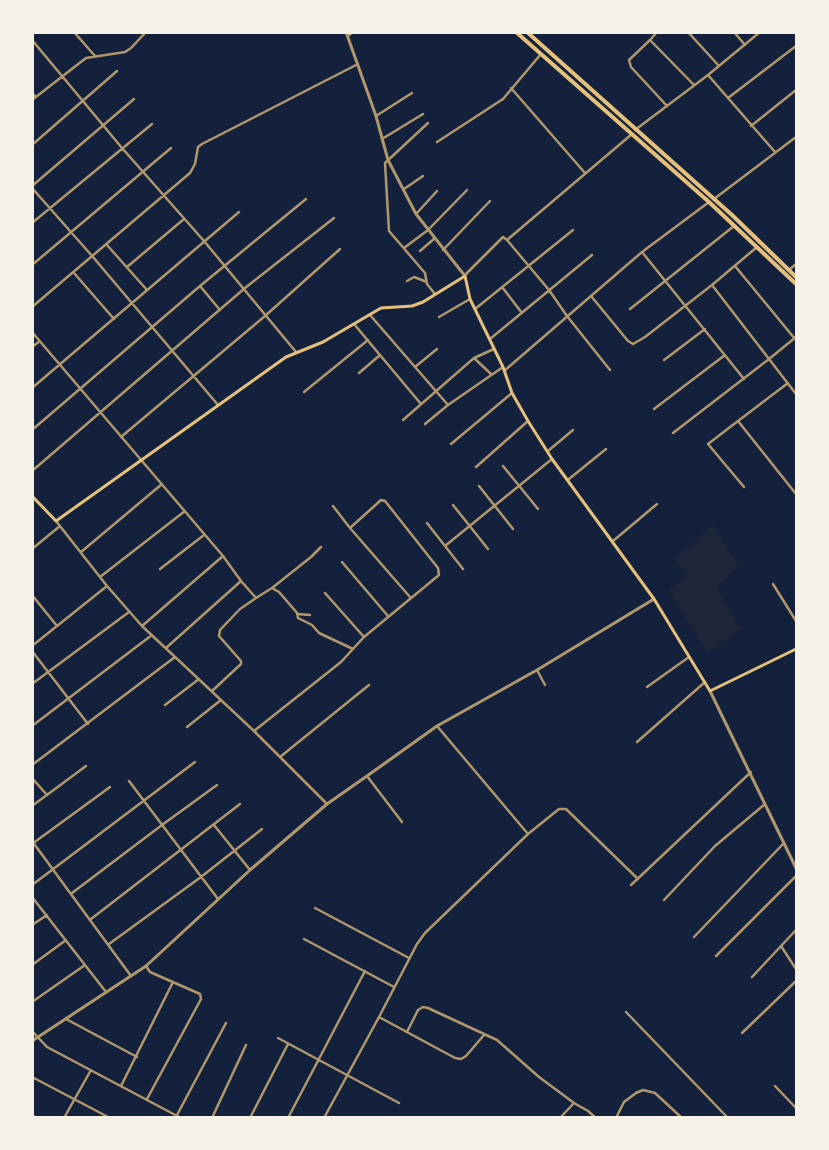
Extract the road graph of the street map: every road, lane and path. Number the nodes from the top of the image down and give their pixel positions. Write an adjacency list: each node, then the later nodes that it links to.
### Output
1 (74, 32): 16 (street)
2 (146, 32): 16 (street)
3 (353, 32): 10 (street)
4 (516, 32): 15 (main road)
5 (527, 32): 39 (main road)
6 (657, 32): 12 (street)
7 (688, 32): 18 (street)
8 (734, 32): 13 (street)
9 (760, 32): 13 (street)
10 (347, 34): 17 (street)
11 (32, 40): 20 (street)
12 (650, 40): 22 (street); 32 (street)
13 (745, 45): 18 (street)
14 (796, 46): 28 (street)
15 (541, 54): 23 (street); 40 (main road)
16 (95, 56): 20 (street)
17 (358, 64): 34 (street); 56 (street)
18 (719, 66): 21 (street)
19 (117, 71): 31 (street)
20 (63, 75): 27 (street); 31 (street)
21 (708, 75): 22 (street); 28 (street)
22 (694, 86): 32 (street)
23 (511, 88): 43 (street); 50 (street)
24 (796, 90): 38 (street)
25 (32, 93): 27 (street)
26 (412, 93): 34 (street)
27 (36, 97): 30 (street)
28 (728, 98): 38 (street)
29 (134, 99): 37 (street)
30 (32, 100)
31 (83, 100): 37 (street); 44 (street)
32 (667, 106): 39 (street)
33 (423, 114): 42 (street)
34 (376, 116): 42 (street)
35 (428, 123): 48 (street)
36 (152, 124): 45 (street)
37 (103, 125): 45 (street); 52 (street)
38 (752, 126): 47 (street)
39 (636, 130): 58 (main road)
40 (632, 134): 50 (street); 60 (main road)
41 (796, 137): 47 (street)
42 (382, 139): 48 (street)
43 (437, 142)
44 (32, 145)
45 (122, 148): 49 (street); 61 (street)
46 (171, 148): 49 (street)
47 (774, 152): 58 (street)
48 (388, 160): 53 (street); 76 (street)
49 (143, 172): 56 (street); 70 (street)
50 (585, 173): 72 (street)
51 (423, 176): 53 (street)
52 (32, 187): 61 (street)
53 (403, 190): 63 (street)
54 (467, 190): 68 (street)
55 (437, 191): 63 (street)
56 (163, 196): 65 (street); 74 (street)
57 (306, 199): 85 (street)
58 (714, 199): 60 (street); 89 (main road)
59 (490, 201): 78 (street)
60 (709, 202): 67 (main road); 80 (street)
61 (49, 208): 66 (street); 70 (street)
62 (239, 212): 73 (street)
63 (416, 214): 68 (street)
64 (334, 218): 101 (street)
65 (184, 219): 73 (street); 88 (street)
66 (32, 223)
67 (735, 226): 75 (main road); 93 (street)
68 (428, 230): 71 (street); 76 (street)
69 (573, 230): 86 (street)
70 (71, 232): 82 (street); 84 (street)
71 (435, 238): 78 (street); 79 (street)
72 (507, 240): 86 (street); 91 (street)
73 (204, 242): 85 (street); 100 (street)
74 (107, 245): 82 (street); 88 (street)
75 (758, 247): 87 (street); 96 (main road)
76 (404, 248): 95 (street)
77 (340, 249): 114 (street)
78 (443, 250): 91 (street)
79 (420, 251)
80 (642, 252): 93 (street); 104 (street)
81 (592, 255): 102 (street)
82 (93, 257): 90 (street); 106 (street)
83 (796, 264): 89 (street)
84 (32, 266)
85 (224, 266): 98 (street); 101 (street)
86 (529, 266): 99 (street); 102 (street)
87 (735, 266): 97 (street); 122 (street)
88 (127, 267): 100 (street)
89 (790, 270): 92 (main road)
90 (74, 272): 108 (street); 117 (street)
91 (465, 276): 103 (main road); 105 (main road)
92 (796, 277)
93 (666, 280): 107 (street); 110 (street)
94 (406, 281): 95 (street)
95 (427, 282): 103 (street)
96 (796, 284)
97 (712, 285): 107 (street); 134 (street)
98 (200, 286): 111 (street); 119 (street)
99 (502, 287): 109 (street); 112 (street)
100 (147, 290): 106 (street)
101 (243, 290): 111 (street); 114 (street)
102 (550, 290): 112 (street); 115 (street)
103 (435, 294): 113 (main road)
104 (591, 296): 107 (street); 115 (street)
105 (470, 299): 109 (main road); 116 (street)
106 (133, 304): 117 (street); 119 (street)
107 (686, 305): 120 (street)
108 (32, 307)
109 (475, 309): 123 (main road)
110 (630, 309)
111 (220, 310): 129 (street)
112 (522, 313): 123 (street)
113 (369, 314): 118 (main road); 137 (street)
114 (265, 316): 130 (street); 143 (street)
115 (567, 316): 139 (street); 140 (street)
116 (439, 317)
117 (114, 319): 136 (street)
118 (354, 324): 124 (street); 130 (main road)
119 (152, 326): 129 (street); 146 (street)
120 (705, 329): 132 (street); 135 (street)
121 (32, 332): 125 (street)
122 (796, 338): 134 (street)
123 (490, 339): 128 (main road)
124 (368, 340): 131 (street); 149 (street)
125 (40, 341): 126 (street); 136 (street)
126 (32, 347)
127 (437, 349): 137 (street)
128 (494, 349): 133 (street); 138 (main road)
129 (172, 350): 143 (street); 156 (street)
130 (296, 352): 153 (main road)
131 (380, 355): 141 (street); 152 (street)
132 (725, 355): 144 (street); 155 (street)
133 (474, 358): 142 (street); 148 (street)
134 (769, 359): 144 (street); 145 (street)
135 (664, 360)
136 (61, 364): 146 (street); 147 (street)
137 (415, 367): 148 (street)
138 (503, 367): 140 (main road); 142 (street)
139 (610, 370)
140 (504, 371): 150 (main road)
141 (359, 373)
142 (490, 374): 154 (street)
143 (193, 376): 153 (street); 164 (street)
144 (744, 378): 163 (street)
145 (788, 383): 151 (street); 159 (street)
146 (80, 387): 156 (street); 161 (street)
147 (32, 388)
148 (435, 391): 152 (street); 154 (street)
149 (304, 392)
150 (512, 393): 158 (main road); 165 (street)
151 (796, 394)
152 (421, 404): 157 (street)
153 (218, 405): 169 (main road)
154 (448, 405): 160 (street)
155 (654, 410)
156 (100, 412): 164 (street); 172 (street)
157 (403, 420)
158 (528, 421): 167 (main road); 171 (street)
159 (738, 421): 177 (street); 178 (street)
160 (426, 424)
161 (32, 430)
162 (573, 430): 167 (street)
163 (672, 433)
164 (121, 437): 169 (street)
165 (451, 444)
166 (606, 449): 173 (street)
167 (548, 451): 168 (main road)
168 (552, 458): 173 (main road); 176 (street)
169 (142, 460): 174 (street); 186 (main road)
170 (503, 466): 176 (street)
171 (476, 467)
172 (32, 471)
173 (569, 479): 193 (main road)
174 (162, 484): 185 (street); 198 (street)
175 (479, 486): 183 (street)
176 (519, 486): 183 (street); 184 (street)
177 (744, 487)
178 (796, 494)
179 (32, 496): 186 (main road)
180 (657, 504): 193 (street)
181 (453, 505): 189 (street)
182 (333, 506): 190 (street)
183 (494, 507): 189 (street); 191 (street)
184 (538, 509)
185 (185, 511): 192 (street); 203 (street)
186 (56, 521): 188 (street)
187 (427, 523): 194 (street)
188 (60, 526): 196 (street); 198 (street)
189 (470, 526): 194 (street); 197 (street)
190 (350, 528): 210 (street); 210 (street)
191 (513, 529)
192 (204, 535): 199 (street); 201 (street)
193 (613, 542): 212 (main road)
194 (445, 546): 202 (street)
195 (320, 547): 207 (street)
196 (32, 549)
197 (488, 549)
198 (81, 552): 203 (street)
199 (223, 556): 204 (street); 219 (street)
200 (342, 562): 216 (street)
201 (160, 569)
202 (463, 569)
203 (100, 577): 206 (street)
204 (241, 581): 211 (street); 223 (street)
205 (774, 584): 217 (street)
206 (107, 586): 213 (street); 218 (street)
207 (272, 588): 211 (street); 214 (street)
208 (325, 593): 221 (street)
209 (32, 595): 218 (street)
210 (410, 597): 216 (street)
211 (256, 598): 237 (street)
212 (654, 600): 228 (main road); 229 (street)
213 (130, 612): 219 (street); 230 (street)
214 (297, 614): 215 (street); 225 (street)
215 (310, 615)
216 (388, 616): 221 (street)
217 (796, 621)
218 (56, 626): 222 (street)
219 (142, 626): 220 (street)
220 (152, 635): 223 (street); 239 (street)
221 (364, 637): 225 (street)
222 (32, 646)
223 (166, 648): 227 (street)
224 (796, 648): 238 (main road)
225 (353, 649): 246 (street)
226 (32, 651): 230 (street)
227 (176, 657): 231 (street); 242 (street)
228 (689, 657): 232 (main road); 236 (street)
229 (537, 670): 235 (street); 244 (street)
230 (48, 672): 233 (street); 239 (street)
231 (199, 679): 237 (street); 241 (street)
232 (705, 682): 238 (main road); 247 (street)
233 (32, 684)
234 (369, 685): 248 (street)
235 (545, 685)
236 (647, 687)
237 (212, 691): 240 (street)
238 (710, 691): 252 (street)
239 (68, 699): 242 (street); 243 (street)
240 (221, 700): 245 (street); 246 (street)
241 (165, 705)
242 (88, 724): 250 (street)
243 (32, 726)
244 (437, 726): 253 (street); 268 (street)
245 (187, 727)
246 (254, 731): 248 (street)
247 (637, 742)
248 (280, 757): 262 (street)
249 (195, 762): 259 (street)
250 (32, 765)
251 (86, 766): 258 (street)
252 (751, 772): 260 (street); 278 (street)
253 (367, 776): 262 (street); 264 (street)
254 (32, 778): 258 (street)
255 (129, 781): 259 (street)
256 (217, 785): 265 (street)
257 (110, 787): 269 (street)
258 (47, 795): 263 (street)
259 (144, 800): 265 (street); 274 (street)
260 (766, 803): 270 (street); 284 (street)
261 (240, 804): 266 (street)
262 (327, 804): 275 (street)
263 (32, 806)
264 (402, 822)
265 (162, 825): 272 (street); 281 (street)
266 (214, 826): 271 (street); 272 (street)
267 (262, 829): 271 (street)
268 (528, 834): 278 (street); 296 (street)
269 (33, 843): 274 (street)
270 (784, 843): 273 (street); 290 (street)
271 (234, 850): 275 (street); 277 (street)
272 (181, 851): 277 (street); 287 (street)
273 (796, 868)
274 (54, 870): 279 (street); 281 (street)
275 (250, 870): 283 (street)
276 (796, 876): 295 (street)
277 (201, 877): 283 (street); 293 (street)
278 (638, 879): 280 (street)
279 (32, 885)
280 (631, 885)
281 (72, 893): 287 (street)
282 (32, 897): 286 (street)
283 (218, 900): 299 (street)
284 (664, 900)
285 (314, 908): 296 (street)
286 (46, 915): 288 (street); 292 (street)
287 (91, 919): 293 (street)
288 (32, 926)
289 (796, 930): 294 (street)
290 (694, 937)
291 (304, 939): 301 (street)
292 (66, 940): 297 (street); 298 (street)
293 (109, 944): 302 (street)
294 (781, 946): 300 (street); 303 (street)
295 (716, 956)
296 (409, 958): 306 (street)
297 (32, 965)
298 (85, 965): 307 (street); 308 (street)
299 (146, 966): 302 (street); 304 (street)
300 (796, 969)
301 (365, 971): 306 (street); 323 (street)
302 (131, 976): 307 (street)
303 (752, 977)
304 (173, 982): 322 (street); 330 (street)
305 (796, 982): 315 (street)
306 (394, 987): 310 (street)
307 (106, 992): 311 (street)
308 (32, 1002)
309 (626, 1012): 349 (street)
310 (379, 1017): 314 (street); 325 (street)
311 (66, 1019): 317 (street); 322 (street)
312 (226, 1023): 335 (street)
313 (32, 1031): 317 (street)
314 (407, 1032): 316 (street); 316 (street)
315 (742, 1032)
316 (484, 1035): 332 (street)
317 (37, 1038): 319 (street); 324 (street)
318 (278, 1038): 320 (street)
319 (32, 1041)
320 (288, 1044): 323 (street); 342 (street)
321 (246, 1046): 341 (street)
322 (137, 1056): 327 (street)
323 (319, 1060): 325 (street); 343 (street)
324 (90, 1070): 327 (street); 329 (street)
325 (347, 1074): 331 (street); 344 (street)
326 (32, 1077): 329 (street)
327 (121, 1086): 330 (street)
328 (775, 1086): 333 (street)
329 (74, 1098): 336 (street); 338 (street)
330 (148, 1099): 335 (street)
331 (399, 1103)
332 (574, 1103): 345 (street); 346 (street)
333 (796, 1108)
334 (32, 1115): 337 (street)
335 (177, 1115): 340 (street)
336 (102, 1116): 339 (street)
337 (37, 1118)
338 (64, 1118)
339 (110, 1118)
340 (181, 1118)
341 (212, 1118)
342 (250, 1118)
343 (288, 1118)
344 (324, 1118)
345 (560, 1118)
346 (596, 1118)
347 (616, 1118): 348 (street)
348 (682, 1118)
349 (728, 1118)

